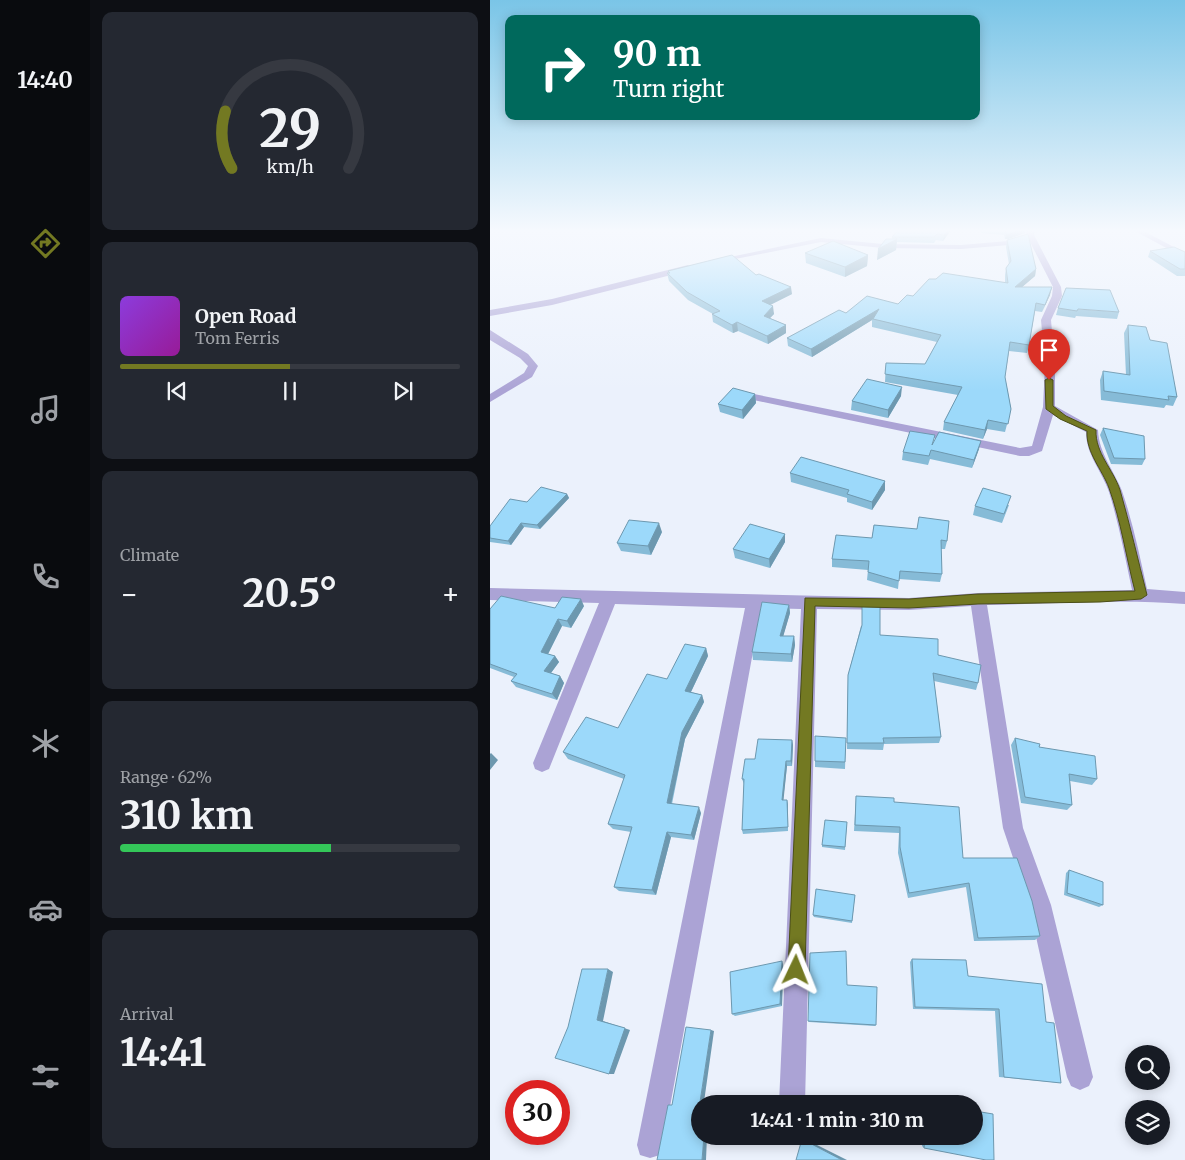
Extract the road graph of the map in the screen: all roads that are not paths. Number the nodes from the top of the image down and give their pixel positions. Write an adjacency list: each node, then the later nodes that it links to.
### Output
1 (626, 283): 3 (street)
2 (1055, 283): 7 (street)
3 (490, 313)
4 (490, 333): 6 (street)
5 (739, 394): 7 (street)
6 (490, 399)
7 (1049, 407): 9 (street)
8 (490, 594): 10 (street)
9 (1141, 595): 11 (street); 12 (street)
10 (609, 598): 13 (street); 15 (street)
11 (1185, 598)
12 (978, 599): 14 (street); 16 (street)
13 (754, 602): 14 (street); 18 (street)
14 (809, 602): 17 (street)
15 (542, 763)
16 (1080, 1077)
17 (792, 1095)
18 (650, 1145)

